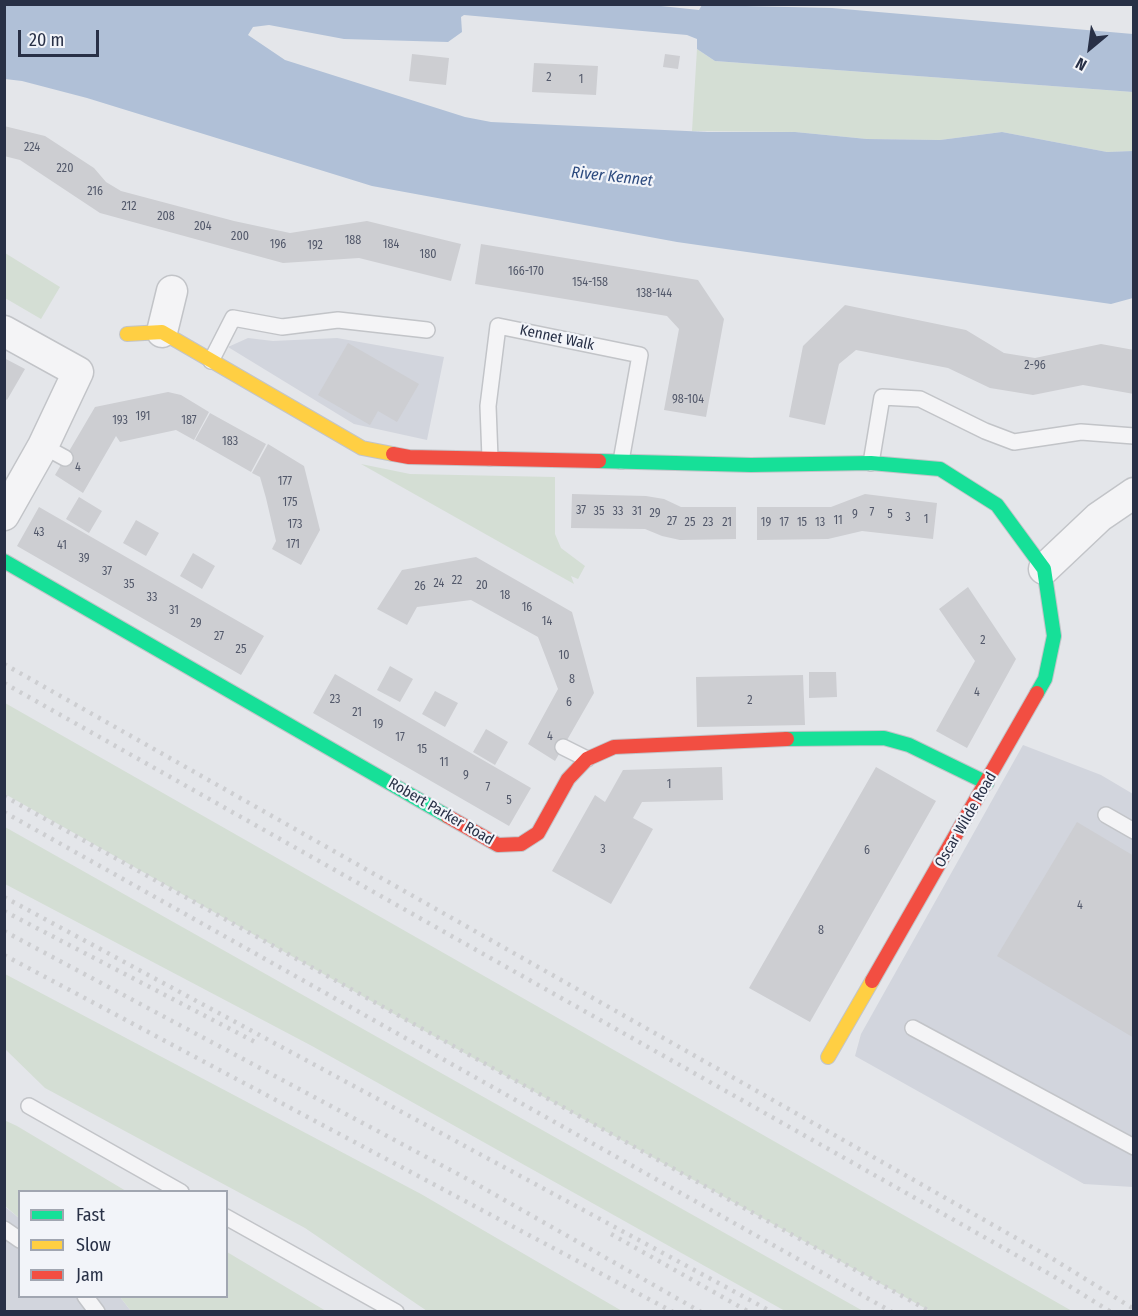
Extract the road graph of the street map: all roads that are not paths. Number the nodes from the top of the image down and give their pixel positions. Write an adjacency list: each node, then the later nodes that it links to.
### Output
1 (172, 291): 4 (street)
2 (427, 330): 6 (lane)
3 (4, 332): 12 (street)
4 (162, 332): 5 (street); 6 (street)
5 (127, 334)
6 (211, 361): 8 (street)
7 (1134, 436): 10 (lane)
8 (490, 458): 9 (street); 9 (lane, Kennet Walk)
9 (621, 461): 10 (street)
10 (872, 463): 14 (street)
11 (1134, 493): 14 (street)
12 (4, 515)
13 (4, 561): 16 (street, Robert Parker Road)
14 (1044, 569): 17 (street, Oscar Wilde Road)
15 (563, 747): 16 (lane)
16 (587, 759): 17 (street, Robert Parker Road)
17 (987, 783): 21 (street, Oscar Wilde Road)
18 (1106, 815): 19 (lane)
19 (1134, 831)
20 (913, 1028): 23 (lane)
21 (828, 1057)
22 (29, 1106): 24 (lane)
23 (1134, 1147)
24 (179, 1190)
25 (228, 1218): 30 (lane)
26 (4, 1229): 27 (lane)
27 (18, 1239)
28 (87, 1298): 29 (lane)
29 (97, 1311)
30 (396, 1311)

